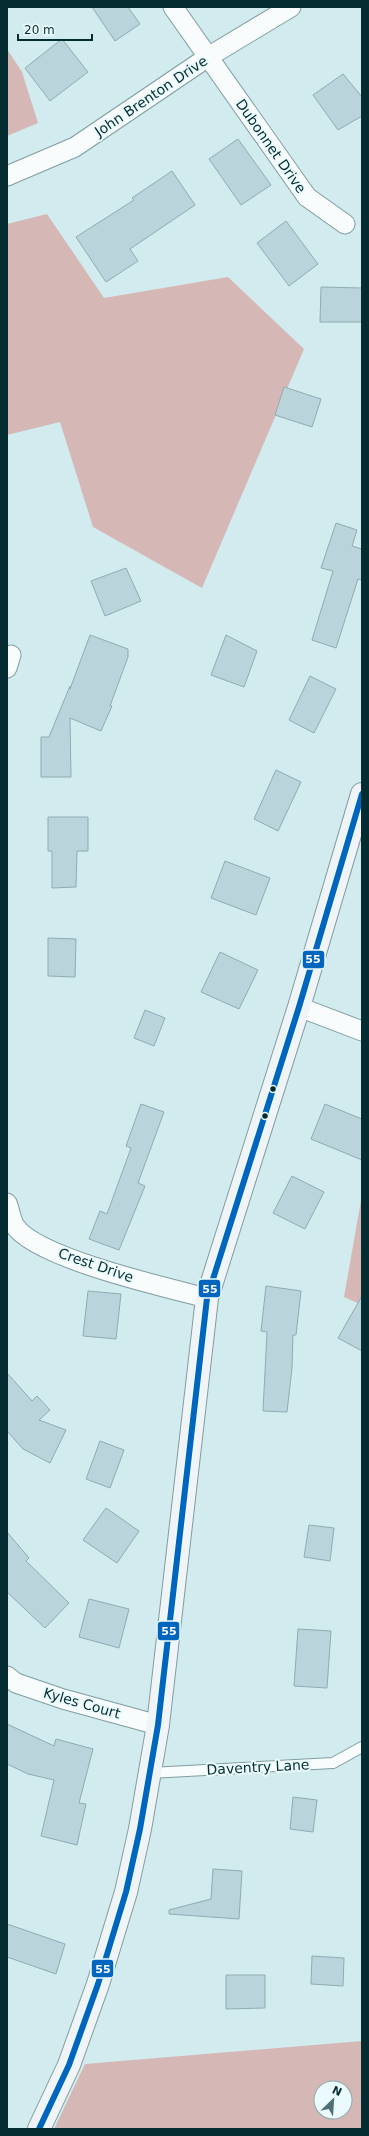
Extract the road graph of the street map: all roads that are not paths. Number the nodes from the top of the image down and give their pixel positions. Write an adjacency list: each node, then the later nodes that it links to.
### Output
1 (174, 7): 3 (street, Dubonnet Drive)
2 (291, 7): 3 (street, John Brenton Drive)
3 (208, 57): 4 (street, John Brenton Drive); 5 (street, Dubonnet Drive)
4 (7, 176)
5 (345, 224)
6 (362, 794): 7 (main road)
7 (299, 1007): 8 (street); 10 (main road)
8 (362, 1031)
9 (7, 1203): 10 (street, Crest Drive)
10 (208, 1298): 12 (main road)
11 (7, 1676): 12 (street, Kyles Court)
12 (158, 1725): 14 (main road)
13 (362, 1747): 14 (lane, Daventry Lane)
14 (150, 1773): 15 (main road)
15 (39, 2129)

